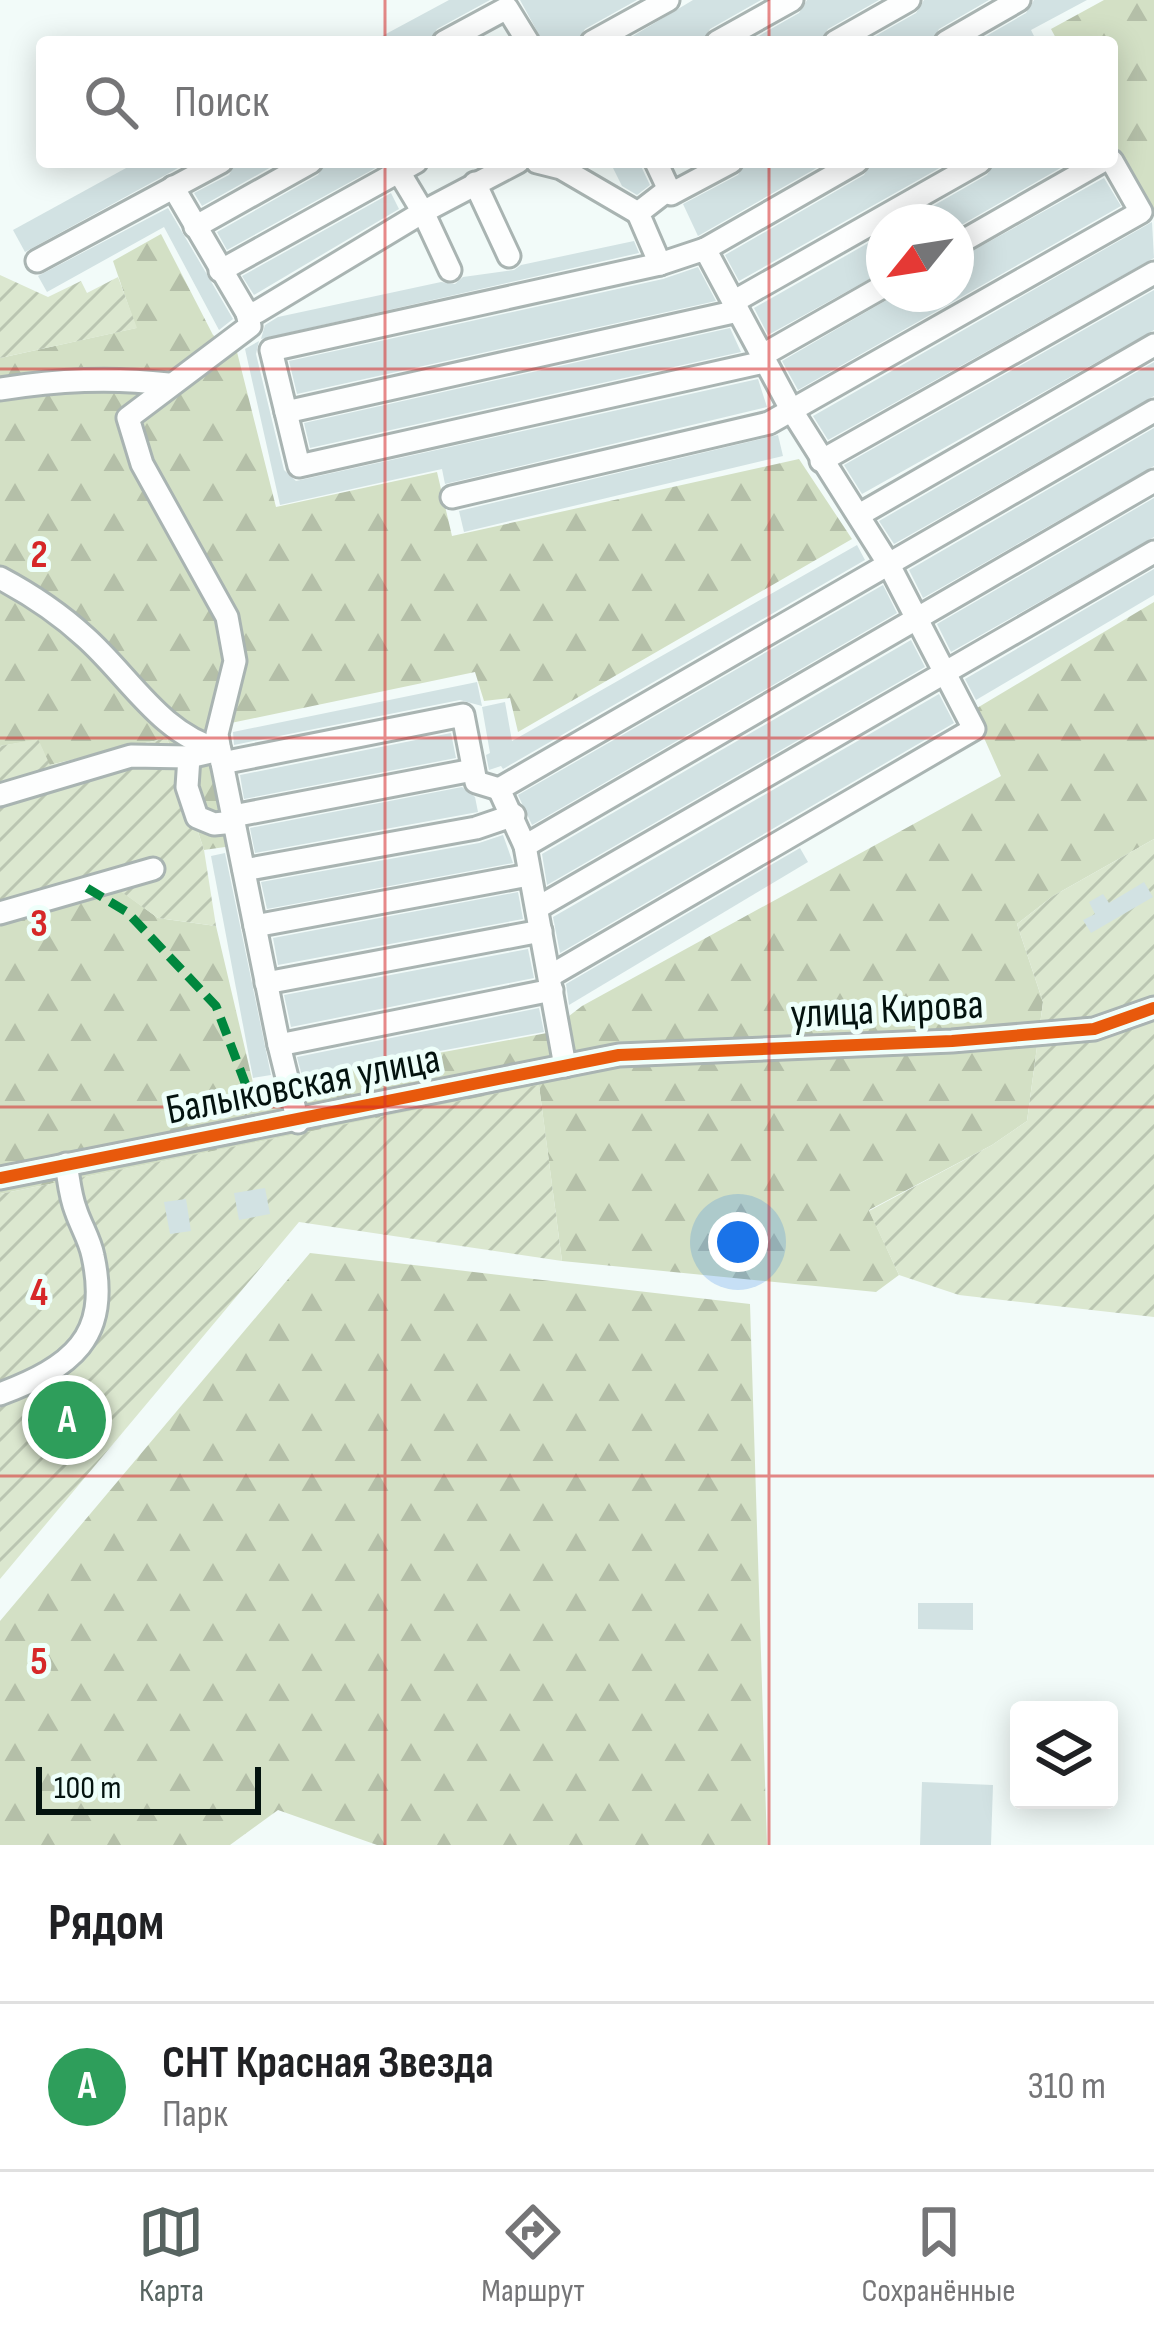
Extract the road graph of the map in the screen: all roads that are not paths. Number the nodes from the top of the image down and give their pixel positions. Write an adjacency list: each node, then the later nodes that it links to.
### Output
1 (668, 0): 7 (street)
2 (792, 0): 8 (street)
3 (909, 0): 9 (street)
4 (1019, 0): 10 (street)
5 (455, 36): 6 (street)
6 (524, 36)
7 (607, 36)
8 (728, 36)
9 (846, 36)
10 (956, 36)
11 (209, 168): 24 (street)
12 (300, 168): 28 (street)
13 (397, 168): 35 (street)
14 (403, 168): 26 (street)
15 (506, 168): 23 (street)
16 (561, 168): 27 (street)
17 (659, 168): 25 (street)
18 (720, 168): 25 (street)
19 (847, 168): 30 (street)
20 (970, 168): 38 (street)
21 (1091, 168): 29 (street)
22 (1116, 168): 44 (street)
23 (475, 184): 26 (street); 31 (street)
24 (173, 187): 28 (street); 32 (street)
25 (669, 189): 27 (street)
26 (423, 212): 34 (street); 39 (street)
27 (638, 213): 33 (street)
28 (195, 227): 35 (street)
29 (974, 235)
30 (705, 249): 33 (street); 38 (street)
31 (509, 256)
32 (37, 261)
33 (660, 264): 46 (street)
34 (450, 270)
35 (220, 272): 39 (street)
36 (1154, 273): 47 (street)
37 (866, 297): 41 (street)
38 (735, 307): 41 (street); 46 (street)
39 (248, 313): 42 (street)
40 (1154, 345): 50 (street)
41 (762, 359): 44 (street); 46 (street)
42 (168, 384): 43 (street); 57 (street)
43 (0, 388)
44 (792, 411): 47 (street); 49 (street)
45 (1154, 411): 52 (street)
46 (286, 412)
47 (821, 461): 50 (street)
48 (1154, 481): 54 (street)
49 (452, 496)
50 (859, 515): 52 (street)
51 (1154, 552): 55 (street)
52 (888, 563): 54 (street); 59 (street)
53 (0, 578): 57 (street)
54 (916, 617): 55 (street); 63 (street)
55 (944, 673): 68 (street); 71 (street)
56 (189, 757): 57 (street); 60 (street); 62 (street)
57 (221, 757): 58 (street); 62 (street)
58 (473, 770): 59 (street); 62 (street)
59 (499, 789): 61 (street)
60 (0, 795)
61 (514, 815): 63 (street); 65 (street)
62 (234, 819): 65 (street)
63 (525, 846): 66 (street)
64 (153, 869): 67 (street)
65 (244, 870): 69 (street)
66 (530, 875): 68 (street); 69 (street)
67 (0, 913)
68 (539, 920): 70 (street); 71 (street)
69 (255, 926): 70 (street)
70 (266, 983): 73 (street)
71 (551, 983): 73 (street); 75 (street)
72 (1154, 1008): 74 (street, улица Кирова)
73 (279, 1046): 76 (street)
74 (619, 1055): 75 (street, Балыковская улица)
75 (566, 1066): 76 (street, Балыковская улица)
76 (298, 1122): 77 (street, Балыковская улица)
77 (66, 1164): 78 (street, Балыковская улица); 79 (street)
78 (0, 1178)
79 (0, 1394)

